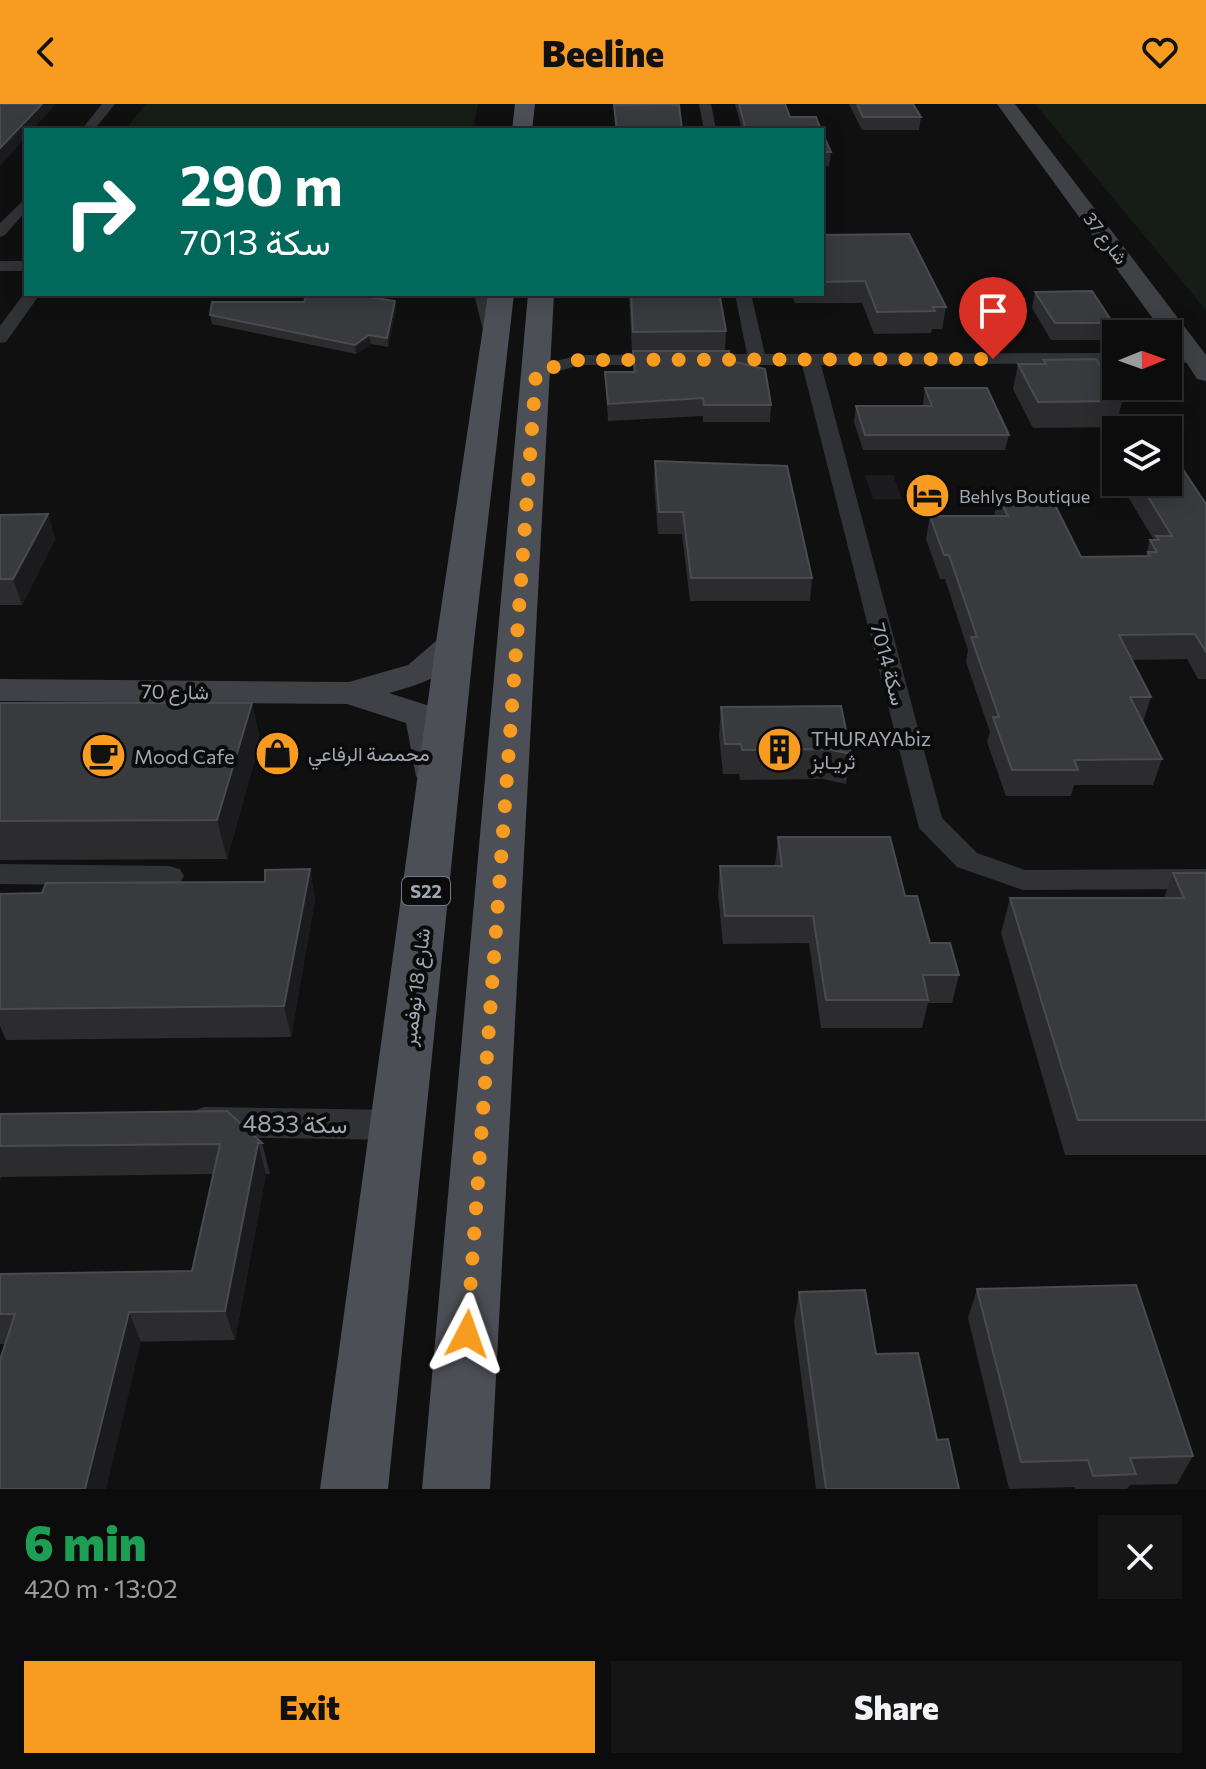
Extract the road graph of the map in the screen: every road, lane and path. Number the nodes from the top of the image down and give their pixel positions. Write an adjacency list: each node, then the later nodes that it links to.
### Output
1 (109, 104): 5 (street)
2 (525, 104): 6 (main road)
3 (705, 104): 7 (street)
4 (1006, 104): 22 (street, شارع 37)
5 (89, 128)
6 (522, 128)
7 (710, 128)
8 (24, 204): 9 (street)
9 (0, 232)
10 (0, 266): 11 (street)
11 (24, 266)
12 (31, 296): 17 (street)
13 (484, 296): 18 (street)
14 (502, 296): 18 (main road, شارع 18 نوفمبر / S22)
15 (541, 296): 18 (main road, شارع 18 نوفمبر / S22)
16 (743, 296): 20 (street)
17 (0, 338)
18 (537, 355): 20 (street); 23 (main road, شارع 18 نوفمبر / S22); 33 (main road, شارع 18 نوفمبر / S22)
19 (1102, 358): 21 (street)
20 (757, 359): 21 (street)
21 (810, 359): 29 (street, سكة 7014)
22 (1200, 365)
23 (455, 642): 25 (street, شارع 70); 26 (main road, شارع 18 نوفمبر / S22)
24 (0, 690): 25 (street, شارع 70)
25 (350, 693): 26 (street, شارع 70)
26 (438, 787): 31 (main road, شارع 18 نوفمبر / S22)
27 (0, 874): 28 (street)
28 (169, 876)
29 (1206, 879)
30 (172, 1121): 31 (street, سكة 4833)
31 (399, 1125): 32 (main road, شارع 18 نوفمبر / S22)
32 (354, 1489)
33 (456, 1489)

